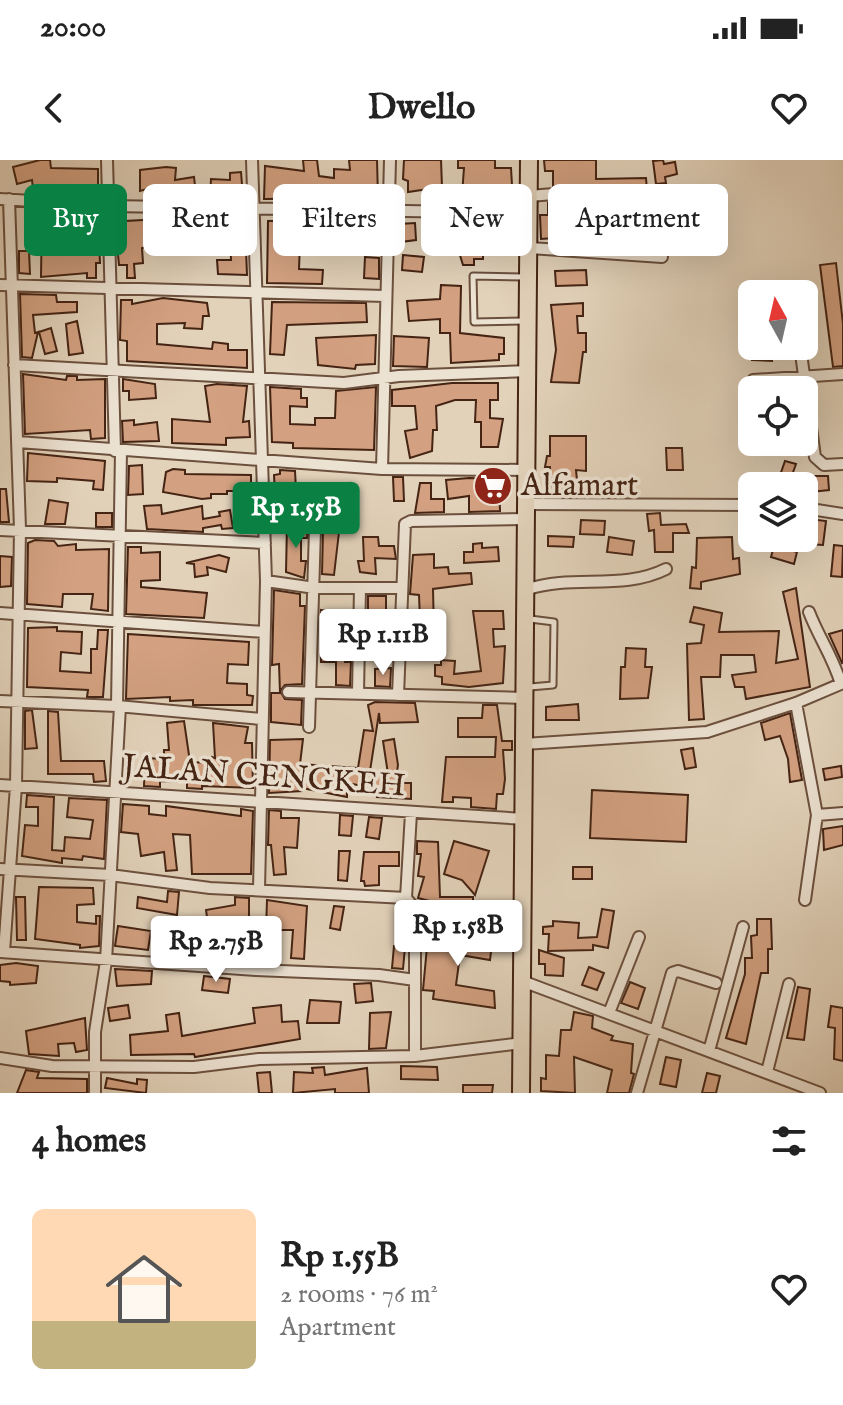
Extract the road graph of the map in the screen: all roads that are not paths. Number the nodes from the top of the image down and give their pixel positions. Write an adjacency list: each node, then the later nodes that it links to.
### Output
1 (107, 160): 5 (street)
2 (252, 160): 6 (street)
3 (390, 160): 7 (street)
4 (529, 160): 8 (highway)
5 (109, 184)
6 (254, 184)
7 (389, 184)
8 (530, 184)
9 (4, 199): 10 (street); 18 (street)
10 (24, 200)
11 (532, 248): 16 (street)
12 (111, 256): 19 (street)
13 (257, 256): 20 (street)
14 (386, 256): 21 (street)
15 (530, 256): 17 (highway)
16 (662, 257)
17 (530, 277): 22 (highway); 22 (lane)
18 (5, 284): 19 (street); 23 (street)
19 (112, 290): 20 (street); 24 (street)
20 (257, 292): 21 (street); 27 (street)
21 (385, 296): 29 (street)
22 (530, 321): 25 (highway)
23 (14, 365): 24 (street); 30 (street)
24 (114, 369): 27 (street); 31 (street)
25 (530, 371): 29 (street); 36 (highway)
26 (843, 374): 28 (street)
27 (257, 376): 29 (street); 33 (street)
28 (818, 377)
29 (383, 379): 35 (street)
30 (18, 442): 31 (street); 41 (street)
31 (118, 451): 33 (street); 44 (street)
32 (816, 456): 34 (street)
33 (260, 461): 35 (street); 45 (street)
34 (843, 464)
35 (382, 469): 36 (street)
36 (528, 470): 39 (highway)
37 (738, 505): 39 (street)
38 (818, 510): 40 (street)
39 (528, 512): 50 (street); 51 (highway)
40 (843, 514)
41 (20, 529): 43 (street); 44 (street); 54 (street)
42 (315, 529): 48 (street)
43 (0, 530)
44 (119, 539): 45 (street); 56 (street)
45 (265, 543): 47 (street)
46 (666, 569): 51 (street)
47 (266, 581): 48 (street); 57 (street)
48 (315, 588): 49 (street); 60 (street)
49 (360, 588): 50 (street); 62 (street)
50 (400, 588): 63 (street)
51 (528, 589): 55 (highway)
52 (809, 612): 58 (street)
53 (0, 613): 54 (street)
54 (18, 613): 56 (street); 65 (street)
55 (529, 619): 61 (highway); 61 (lane)
56 (119, 621): 57 (street); 67 (street)
57 (264, 632): 68 (street)
58 (842, 684): 66 (street)
59 (288, 692): 60 (street)
60 (308, 692): 62 (street); 69 (street)
61 (525, 692): 63 (street); 70 (highway)
62 (358, 693): 63 (street)
63 (398, 695)
64 (0, 701): 65 (street)
65 (16, 702): 67 (street); 72 (street)
66 (796, 703): 70 (street); 77 (street)
67 (119, 706): 68 (street); 73 (street)
68 (261, 719): 74 (street)
69 (309, 727)
70 (524, 744): 78 (highway)
71 (0, 785): 72 (street, JALAN CENGKEH)
72 (16, 786): 73 (street, JALAN CENGKEH); 79 (street)
73 (115, 793): 74 (street, JALAN CENGKEH); 80 (street)
74 (259, 802): 75 (street, JALAN CENGKEH); 81 (street)
75 (411, 813): 78 (street, JALAN CENGKEH); 82 (street)
76 (843, 813): 77 (street)
77 (817, 815): 83 (street)
78 (525, 819): 89 (highway)
79 (4, 869): 80 (street); 86 (street)
80 (110, 875): 81 (street); 87 (street)
81 (259, 889): 82 (street)
82 (406, 898): 88 (street)
83 (805, 900)
84 (743, 927): 95 (street)
85 (639, 937): 92 (street)
86 (2, 952): 87 (street)
87 (106, 961): 88 (street); 98 (street)
88 (415, 980): 96 (street)
89 (522, 981): 92 (street); 94 (highway)
90 (716, 983): 93 (street)
91 (789, 984): 99 (street)
92 (609, 1013): 93 (street)
93 (653, 1030): 95 (street); 102 (street)
94 (522, 1043): 96 (street); 101 (highway)
95 (709, 1051): 99 (street)
96 (415, 1056): 98 (street)
97 (0, 1058): 98 (street)
98 (96, 1068): 100 (street)
99 (767, 1072): 103 (street)
100 (95, 1093)
101 (521, 1093)
102 (637, 1093)
103 (820, 1093)

